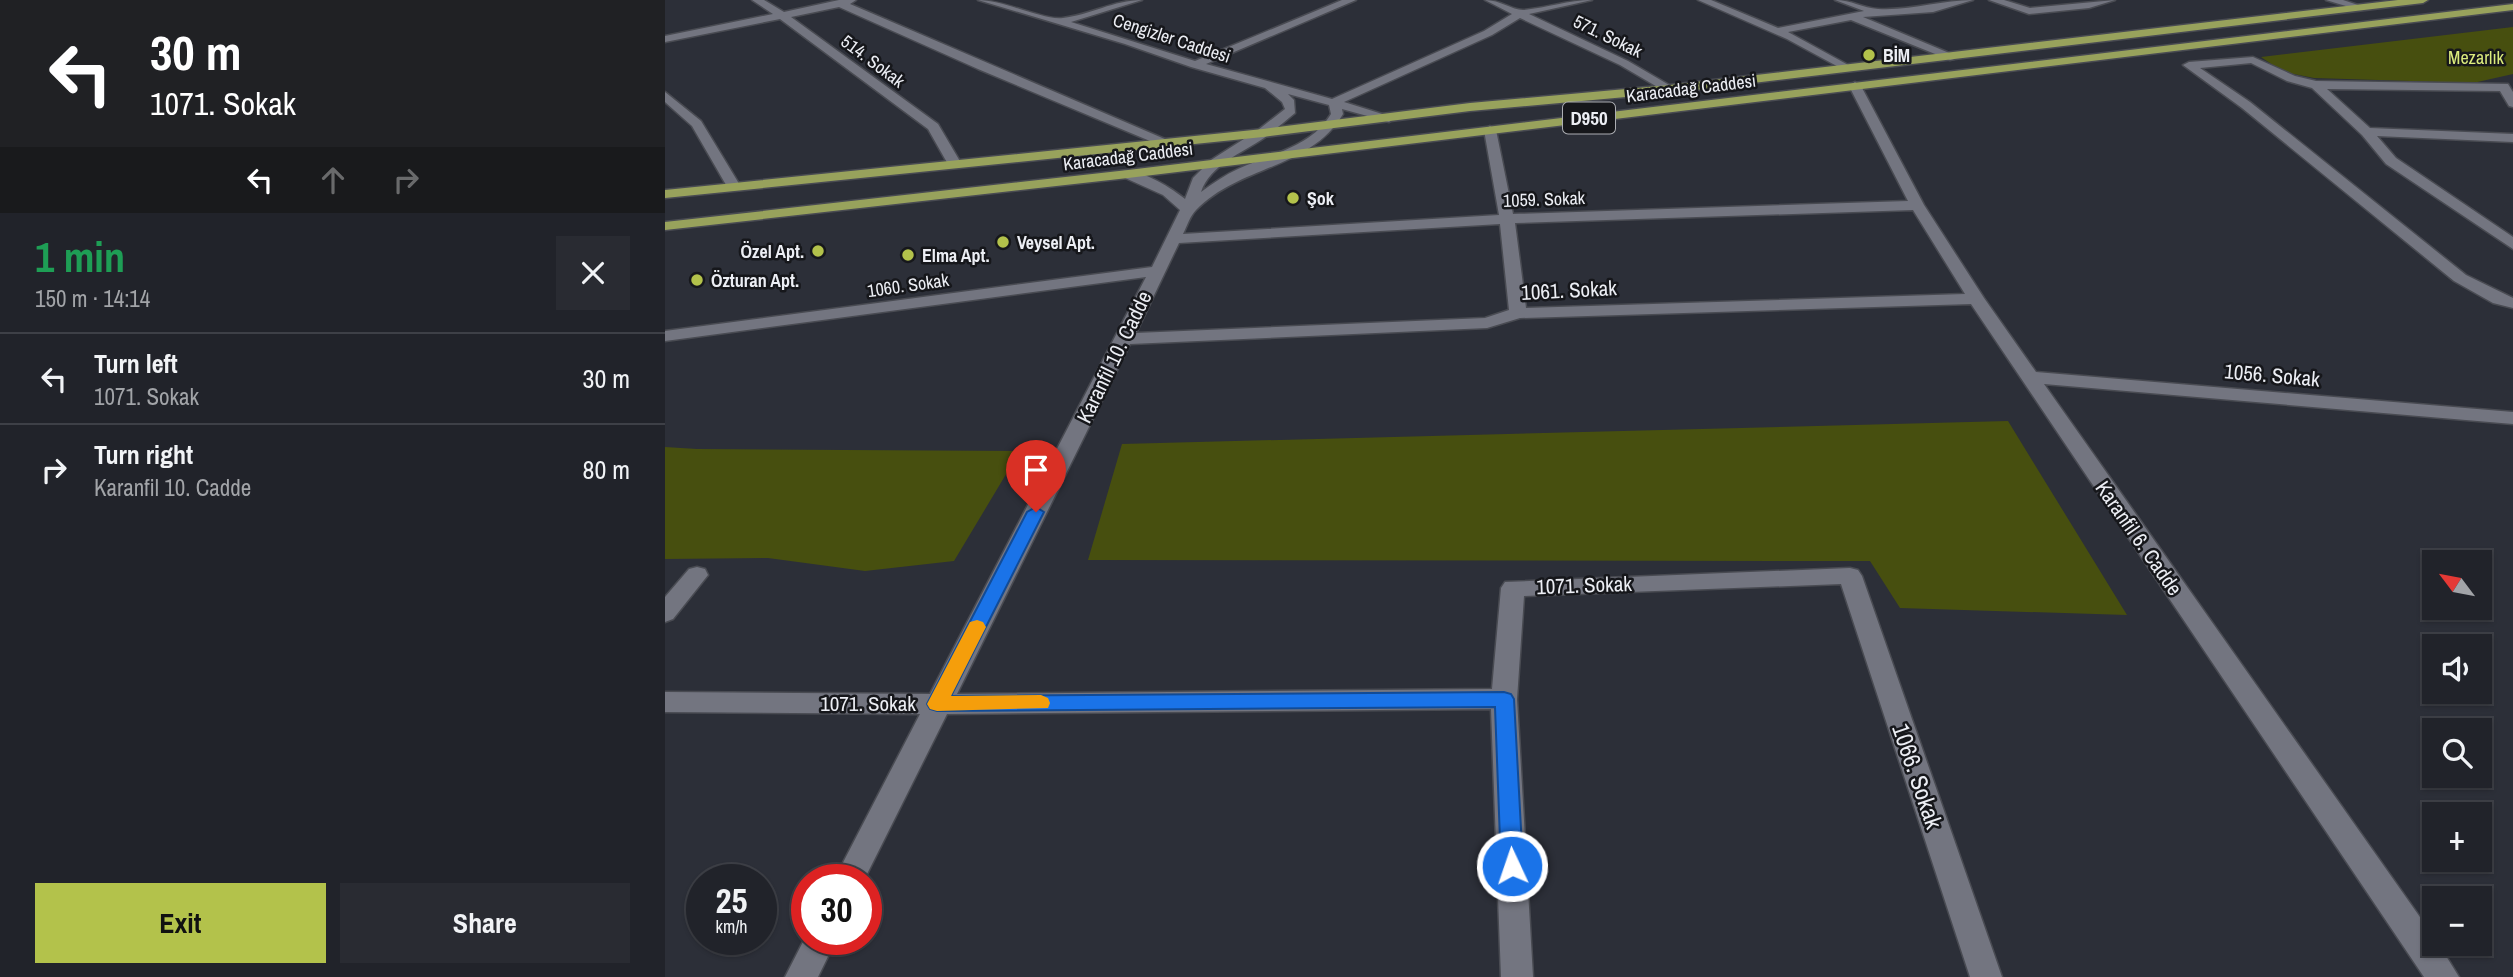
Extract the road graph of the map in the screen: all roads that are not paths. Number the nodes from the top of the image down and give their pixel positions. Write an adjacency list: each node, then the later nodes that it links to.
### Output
1 (757, 0): 25 (street, 514. Sokak)
2 (855, 0): 18 (street)
3 (983, 0): 20 (street, Cengizler Caddesi)
4 (1137, 0): 27 (street)
5 (1351, 0): 31 (street)
6 (1490, 0): 24 (street, 571. Sokak)
7 (1587, 0): 24 (street)
8 (1724, 0): 16 (street)
9 (1840, 0): 23 (street)
10 (1903, 0): 22 (street)
11 (1968, 0): 22 (street)
12 (1994, 0): 13 (street)
13 (2110, 0)
14 (2332, 0): 19 (street)
15 (2423, 0): 19 (highway, Karacadağ Caddesi / D950)
16 (1707, 1): 28 (street)
17 (1030, 3): 20 (street)
18 (839, 4): 25 (street); 45 (street)
19 (2359, 7): 30 (highway, Karacadağ Caddesi / D950)
20 (1010, 8): 27 (street, Cengizler Caddesi)
21 (2513, 8): 32 (highway, Karacadağ Caddesi / D950)
22 (1933, 9): 23 (street)
23 (1875, 12): 26 (street)
24 (1521, 13): 35 (street, 571. Sokak); 37 (street)
25 (782, 15): 29 (street); 47 (street, 514. Sokak)
26 (1850, 16): 28 (street); 30 (street)
27 (1061, 22): 31 (street, Cengizler Caddesi)
28 (1778, 31): 32 (street)
29 (665, 38)
30 (1950, 57): 32 (highway, Karacadağ Caddesi / D950)
31 (1195, 65): 34 (street, Cengizler Caddesi)
32 (1851, 77): 35 (highway, Karacadağ Caddesi / D950); 41 (highway, Karacadağ Caddesi / D950); 52 (street, Karanfil 6. Cadde)
33 (2316, 85): 38 (street); 42 (street); 60 (street)
34 (1270, 86): 37 (street, Cengizler Caddesi); 43 (street)
35 (1671, 89): 39 (highway, Karacadağ Caddesi / D950)
36 (665, 96): 50 (street)
37 (1333, 102): 39 (street, Cengizler Caddesi); 40 (street)
38 (2513, 103)
39 (1389, 118): 40 (highway, Karacadağ Caddesi / D950)
40 (1332, 124): 43 (highway, Karacadağ Caddesi / D950); 46 (street, Karanfil 10. Cadde)
41 (1490, 130): 46 (highway, Karacadağ Caddesi / D950); 54 (street)
42 (2367, 132): 44 (street); 57 (street)
43 (1263, 133): 45 (highway, Karacadağ Caddesi / D950); 48 (street, Karanfil 10. Cadde)
44 (2513, 138)
45 (1167, 143): 47 (highway, Karacadağ Caddesi / D950)
46 (1288, 155): 48 (highway, Karacadağ Caddesi / D950); 53 (street, Karanfil 10. Cadde)
47 (954, 163): 50 (highway, Karacadağ Caddesi / D950)
48 (1216, 163): 49 (highway, Karacadağ Caddesi / D950); 53 (street, Karanfil 10. Cadde)
49 (1128, 174): 53 (street); 55 (highway, Karacadağ Caddesi / D950)
50 (734, 187): 51 (highway, Karacadağ Caddesi / D950)
51 (665, 194)
52 (1917, 205): 54 (street, 1059. Sokak); 59 (street, Karanfil 6. Cadde)
53 (1188, 209): 56 (street, Karanfil 10. Cadde)
54 (1507, 219): 56 (street, 1059. Sokak); 61 (street)
55 (665, 226)
56 (1172, 239): 58 (street, Karanfil 10. Cadde)
57 (2513, 243)
58 (1157, 271): 62 (street, 1060. Sokak); 63 (street, Karanfil 10. Cadde)
59 (1976, 299): 61 (street, 1061. Sokak); 64 (street, Karanfil 6. Cadde)
60 (2513, 303)
61 (1518, 313): 63 (street, 1061. Sokak)
62 (665, 336)
63 (1124, 339): 71 (street, Karanfil 10. Cadde)
64 (2027, 377): 65 (street, 1056. Sokak); 77 (street, Karanfil 6. Cadde)
65 (2513, 418)
66 (697, 575): 68 (street)
67 (1850, 576): 69 (street, 1071. Sokak); 76 (street, 1066. Sokak)
68 (665, 613)
69 (1504, 699): 71 (street, 1071. Sokak); 75 (street)
70 (665, 702): 71 (street, 1071. Sokak)
71 (937, 704): 72 (street, Karanfil 10. Cadde)
72 (857, 864)
73 (812, 955): 74 (street)
74 (801, 977)
75 (1517, 977)
76 (1986, 977)
77 (2443, 977)

